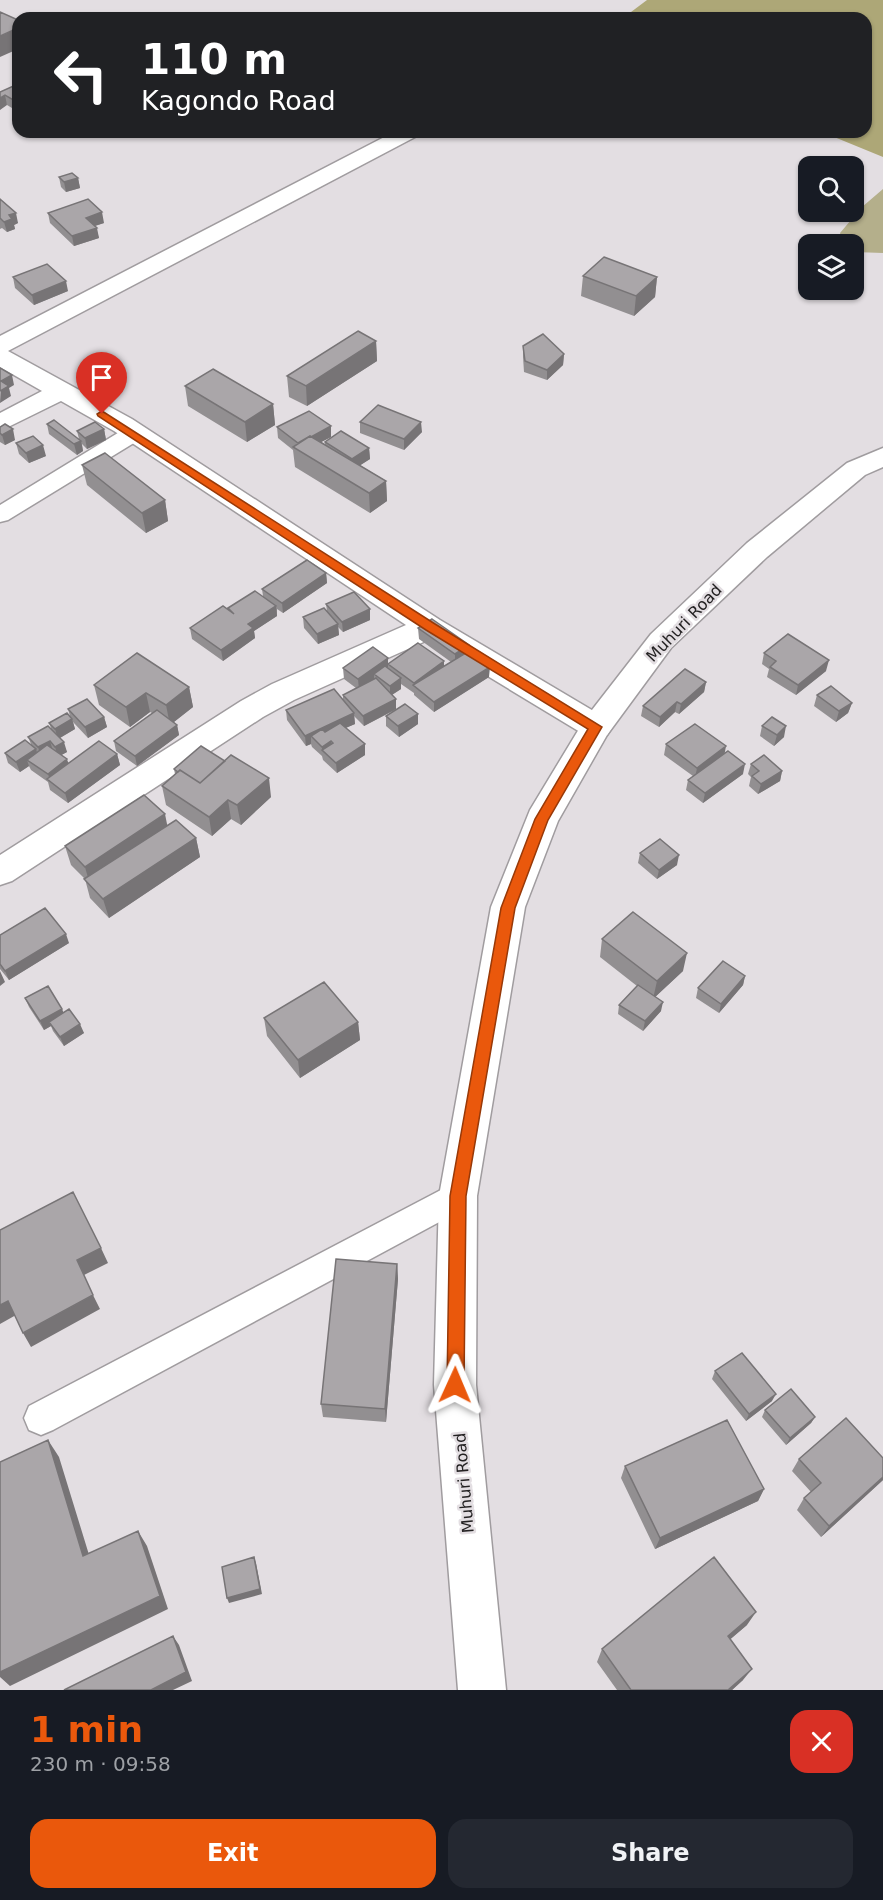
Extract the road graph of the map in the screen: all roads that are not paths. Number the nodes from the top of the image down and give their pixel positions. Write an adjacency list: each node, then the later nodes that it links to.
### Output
1 (399, 138): 2 (street)
2 (0, 346)
3 (0, 357): 4 (street)
4 (61, 391): 5 (street); 6 (street)
5 (0, 423)
6 (134, 433): 8 (lane); 9 (street)
7 (883, 456): 10 (street, Muhuri Road)
8 (0, 515)
9 (430, 627): 10 (street); 11 (street)
10 (596, 727): 12 (street, Muhuri Road)
11 (0, 872)
12 (458, 1196): 13 (lane); 14 (street, Muhuri Road)
13 (41, 1418)
14 (482, 1690)

